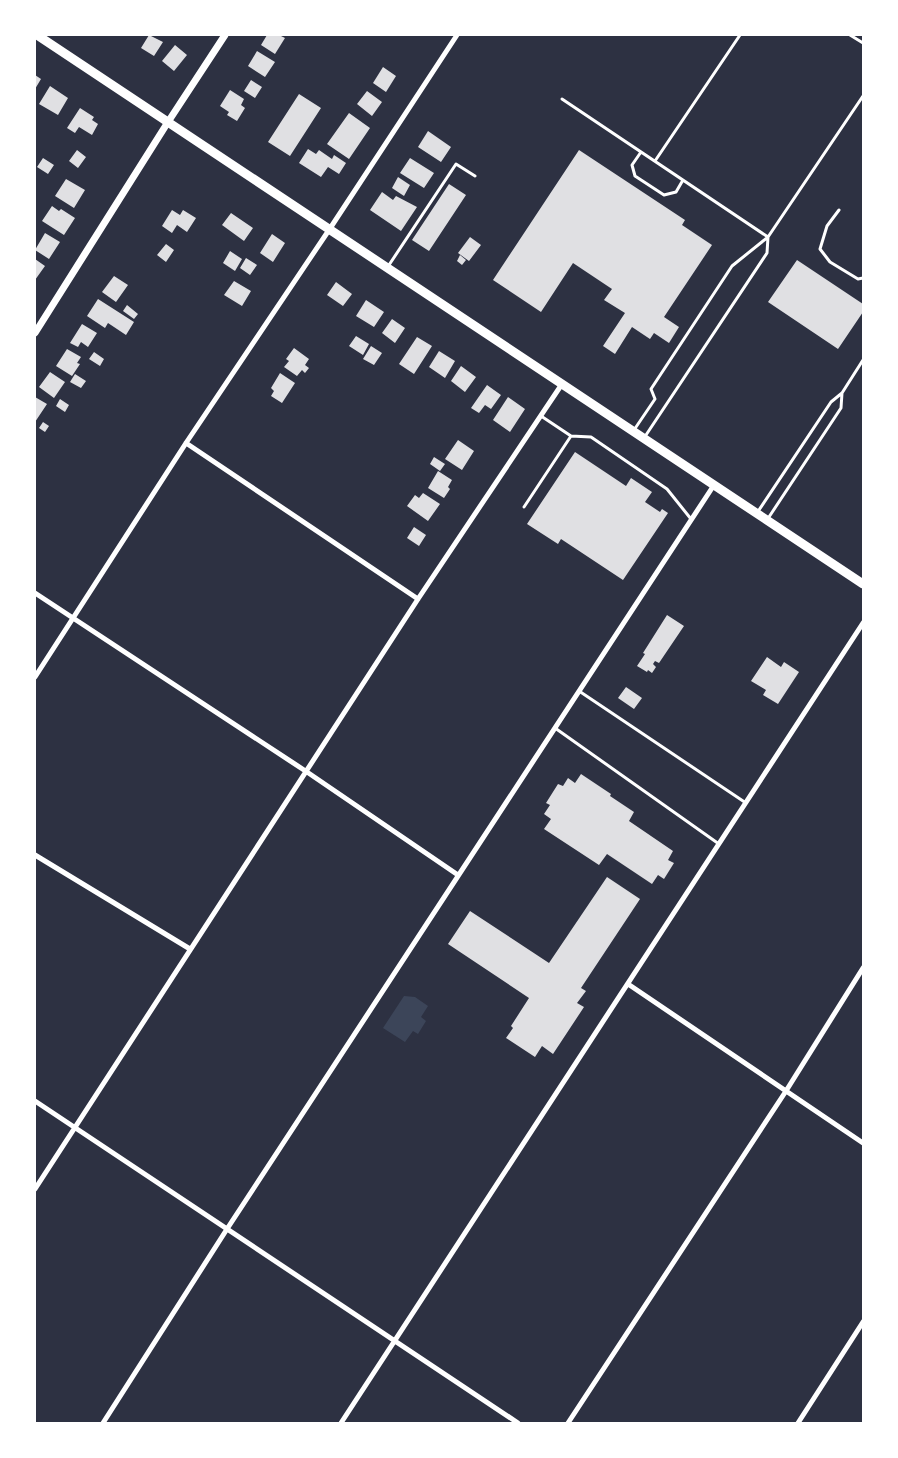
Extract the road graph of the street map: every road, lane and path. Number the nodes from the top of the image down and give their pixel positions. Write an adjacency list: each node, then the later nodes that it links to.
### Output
1 (37, 35): 9 (main road)
2 (225, 35): 9 (street)
3 (457, 35): 15 (street)
4 (740, 35): 11 (lane)
5 (850, 35): 6 (lane)
6 (863, 43)
7 (863, 96): 16 (lane)
8 (562, 99): 10 (lane)
9 (168, 122): 15 (main road); 19 (street)
10 (641, 152): 11 (lane); 13 (lane)
11 (655, 161): 13 (lane)
12 (474, 176): 17 (lane)
13 (684, 180): 16 (lane)
14 (839, 210): 18 (lane)
15 (329, 230): 17 (main road); 27 (street)
16 (768, 237): 24 (lane); 26 (lane)
17 (387, 268): 21 (main road)
18 (863, 278)
19 (35, 333)
20 (863, 360): 22 (lane)
21 (562, 384): 23 (street); 24 (main road)
22 (842, 394): 30 (lane); 32 (lane)
23 (541, 416): 25 (lane); 35 (street)
24 (633, 431): 26 (main road)
25 (572, 436): 29 (lane); 31 (lane)
26 (644, 439): 28 (main road)
27 (186, 443): 35 (street); 36 (street)
28 (714, 486): 30 (main road); 31 (street)
29 (524, 507)
30 (756, 513): 32 (main road)
31 (691, 520): 39 (street)
32 (767, 520): 33 (main road)
33 (863, 584)
34 (35, 593): 36 (street)
35 (418, 599): 41 (street)
36 (73, 620): 38 (street); 41 (street)
37 (863, 623): 42 (street)
38 (35, 677)
39 (579, 691): 40 (street); 42 (lane)
40 (555, 728): 43 (lane); 45 (street)
41 (307, 772): 45 (street); 46 (street)
42 (746, 803): 43 (street)
43 (719, 844): 48 (street)
44 (35, 855): 46 (street)
45 (458, 874): 54 (street)
46 (190, 948): 51 (street)
47 (863, 968): 49 (street)
48 (628, 984): 49 (street); 56 (street)
49 (786, 1091): 52 (street); 60 (street)
50 (35, 1101): 51 (street)
51 (75, 1128): 53 (street); 54 (street)
52 (863, 1143)
53 (35, 1189)
54 (227, 1229): 56 (street); 57 (street)
55 (863, 1322): 61 (street)
56 (394, 1340): 58 (street); 59 (street)
57 (103, 1423)
58 (341, 1423)
59 (518, 1423)
60 (568, 1423)
61 (798, 1423)

